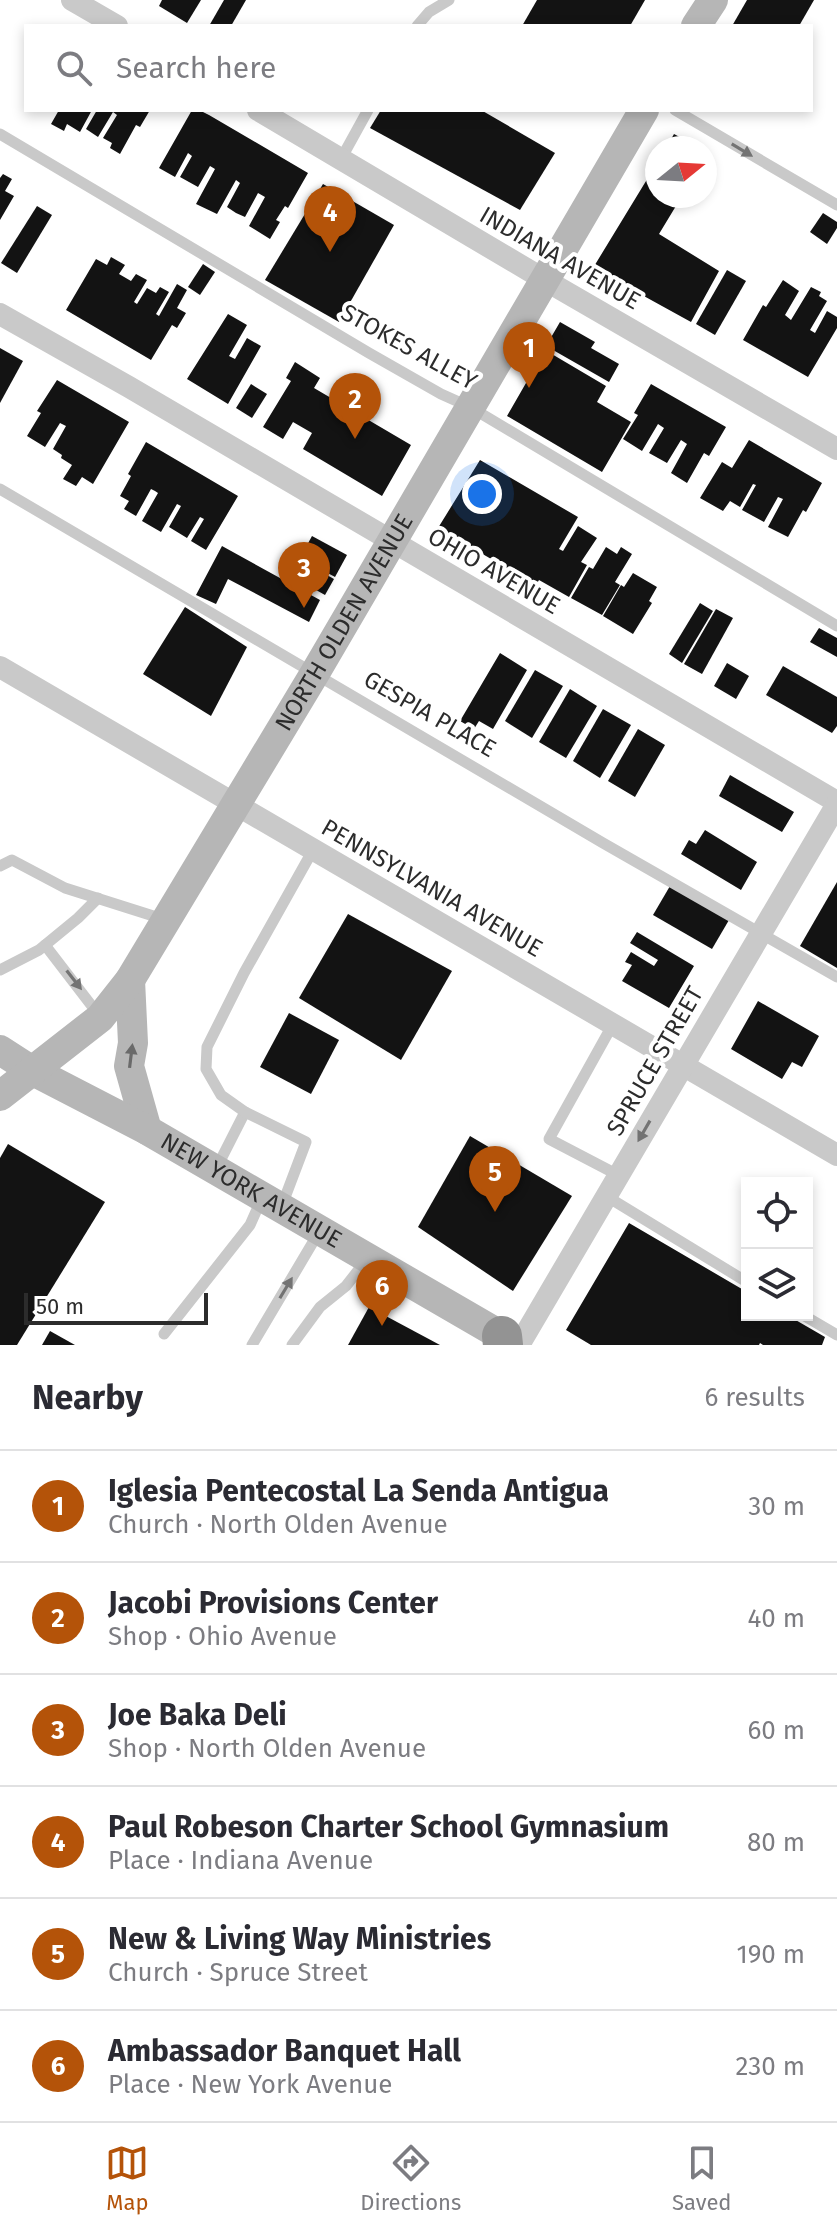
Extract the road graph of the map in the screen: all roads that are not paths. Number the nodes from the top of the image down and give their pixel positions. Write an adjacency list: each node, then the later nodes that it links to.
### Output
1 (449, 0): 5 (lane)
2 (713, 0): 6 (main road)
3 (82, 2): 4 (street)
4 (114, 24)
5 (419, 24)
6 (697, 24)
7 (261, 112): 12 (street, INDIANA AVENUE)
8 (367, 112): 12 (lane)
9 (643, 112): 14 (main road, NORTH OLDEN AVENUE)
10 (678, 112): 13 (lane, one-way to 13)
11 (0, 134): 16 (lane, STOKES ALLEY)
12 (341, 159): 14 (street, INDIANA AVENUE)
13 (837, 205)
14 (545, 280): 16 (main road, NORTH OLDEN AVENUE); 17 (street, INDIANA AVENUE)
15 (0, 314): 19 (street, OHIO AVENUE)
16 (470, 407): 19 (main road, NORTH OLDEN AVENUE); 20 (lane, STOKES ALLEY)
17 (837, 449)
18 (0, 489): 22 (lane, GESPIA PLACE)
19 (392, 542): 22 (main road, NORTH OLDEN AVENUE); 23 (street, OHIO AVENUE)
20 (837, 626)
21 (0, 667): 24 (street, PENNSYLVANIA AVENUE)
22 (315, 673): 24 (main road, NORTH OLDEN AVENUE); 29 (lane, GESPIA PLACE)
23 (837, 803): 29 (street, SPRUCE STREET)
24 (236, 805): 25 (street, PENNSYLVANIA AVENUE); 28 (main road, NORTH OLDEN AVENUE)
25 (313, 850): 35 (street, PENNSYLVANIA AVENUE); 40 (lane)
26 (0, 866): 27 (lane)
27 (98, 898): 28 (lane); 30 (lane)
28 (166, 920): 33 (main road, NORTH OLDEN AVENUE)
29 (760, 933): 32 (lane, GESPIA PLACE); 37 (street, SPRUCE STREET)
30 (45, 945): 31 (lane); 34 (lane, one-way to 34)
31 (0, 970)
32 (837, 977)
33 (130, 980): 34 (main road, NORTH OLDEN AVENUE); 41 (main road, one-way to 33)
34 (100, 1018): 38 (main road, NORTH OLDEN AVENUE)
35 (613, 1024): 37 (street, PENNSYLVANIA AVENUE); 44 (lane)
36 (0, 1050): 38 (main road, NEW YORK AVENUE)
37 (683, 1064): 42 (street, PENNSYLVANIA AVENUE); 44 (street, SPRUCE STREET, one-way to 44)
38 (31, 1070): 39 (main road, NORTH OLDEN AVENUE); 41 (main road, NEW YORK AVENUE)
39 (0, 1096)
40 (245, 1112): 43 (lane); 46 (lane)
41 (147, 1130): 43 (main road, NEW YORK AVENUE)
42 (837, 1155)
43 (215, 1170): 46 (main road, NEW YORK AVENUE)
44 (618, 1175): 45 (street, SPRUCE STREET)
45 (606, 1196): 49 (lane); 53 (street, SPRUCE STREET)
46 (272, 1203): 47 (main road, NEW YORK AVENUE); 51 (lane)
47 (320, 1231): 48 (main road, NEW YORK AVENUE); 54 (lane, one-way to 47)
48 (367, 1258): 53 (main road, NEW YORK AVENUE); 55 (lane)
49 (741, 1278)
50 (813, 1321): 52 (lane)
51 (164, 1334)
52 (837, 1335)
53 (508, 1342)
54 (252, 1345)
55 (292, 1345)

